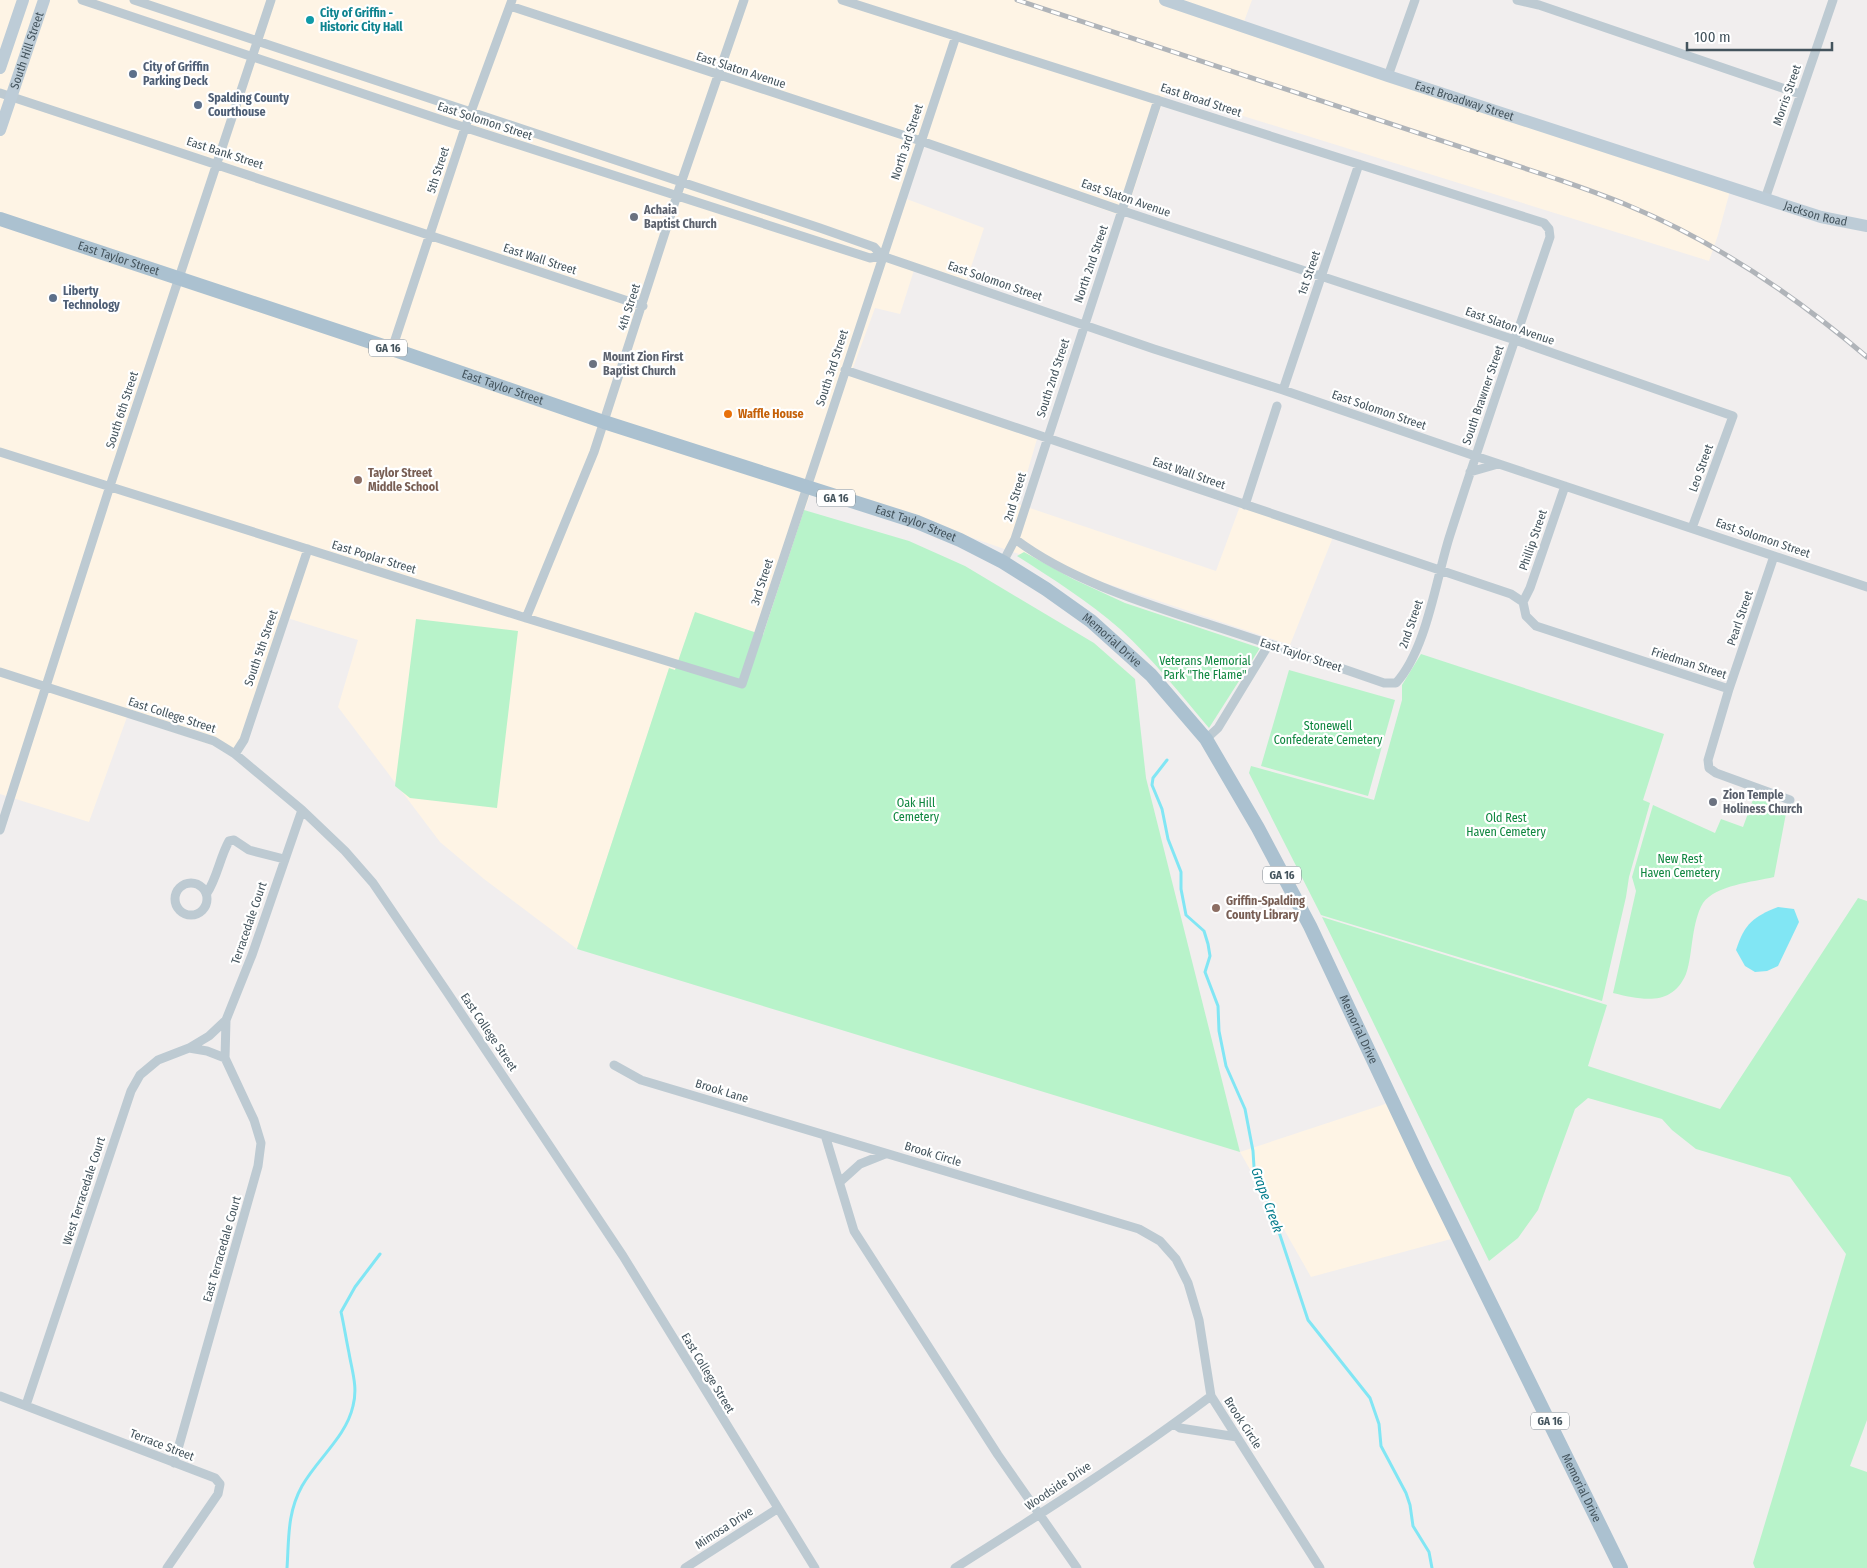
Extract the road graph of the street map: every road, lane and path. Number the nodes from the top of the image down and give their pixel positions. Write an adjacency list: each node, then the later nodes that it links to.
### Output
1 (23, 0): 17 (main road)
2 (44, 0): 21 (main road, South Hill Street)
3 (82, 0): 16 (street, East Solomon Street)
4 (134, 0): 15 (street, East Solomon Street)
5 (271, 0): 15 (street, South 6th Street)
6 (744, 0): 18 (street, 4th Street)
7 (842, 0): 14 (street, East Broad Street)
8 (1165, 0): 13 (main road, East Broadway Street)
9 (1415, 0): 19 (street)
10 (1517, 0): 20 (street)
11 (1833, 0): 20 (street, Morris Street)
12 (511, 3): 18 (street, East Slaton Avenue); 23 (street, 5th Street)
13 (1192, 4): 19 (main road, East Broadway Street)
14 (956, 36): 22 (street, East Broad Street); 26 (street, North 3rd Street)
15 (258, 42): 16 (street, South 6th Street); 23 (street, East Solomon Street)
16 (252, 57): 24 (street, East Solomon Street); 27 (street, South 6th Street)
17 (0, 68)
18 (718, 75): 26 (street, East Slaton Avenue); 29 (street, 4th Street)
19 (1388, 76): 31 (main road, East Broadway Street)
20 (1800, 94): 31 (street, Morris Street)
21 (6, 95): 25 (main road, South Hill Street); 27 (street, East Bank Street)
22 (1158, 100): 28 (street, East Broad Street); 32 (street)
23 (470, 113): 24 (street, 5th Street); 29 (street, East Solomon Street)
24 (465, 128): 30 (street, East Solomon Street); 36 (street, 5th Street)
25 (0, 130)
26 (921, 141): 32 (street, East Slaton Avenue); 37 (street, North 3rd Street)
27 (216, 164): 36 (street, East Bank Street); 39 (street, South 6th Street)
28 (1359, 164): 35 (street, East Broad Street); 38 (street, 1st Street)
29 (681, 182): 30 (street, 4th Street); 37 (street, East Solomon Street)
30 (677, 196): 37 (street, East Solomon Street); 40 (street, 4th Street)
31 (1765, 199): 34 (main road, Jackson Road)
32 (1122, 211): 38 (street, East Slaton Avenue); 41 (street, North 2nd Street)
33 (0, 219): 39 (main road, East Taylor Street / GA 16)
34 (1867, 226)
35 (1550, 229): 42 (street, South Brawner Street)
36 (429, 235): 40 (street, East Wall Street); 43 (street, 5th Street)
37 (882, 256): 41 (street, East Solomon Street); 44 (street, South 3rd Street)
38 (1320, 276): 42 (street, East Slaton Avenue); 45 (street, 1st Street)
39 (178, 279): 43 (main road, East Taylor Street / GA 16); 54 (street, South 6th Street)
40 (643, 306): 48 (street, 4th Street)
41 (1084, 325): 45 (street, East Solomon Street); 49 (street, South 2nd Street)
42 (1515, 340): 47 (street, East Slaton Avenue); 51 (street, South Brawner Street)
43 (392, 349): 48 (main road, East Taylor Street / GA 16)
44 (845, 370): 49 (street, East Wall Street); 56 (street, South 3rd Street)
45 (1282, 390): 51 (street, East Solomon Street)
46 (1277, 406): 57 (street)
47 (1733, 416): 58 (street, Leo Street)
48 (604, 422): 56 (main road, East Taylor Street / GA 16); 66 (street, 4th Street)
49 (1046, 438): 57 (street, East Wall Street); 59 (street, 2nd Street)
50 (0, 452): 54 (street, East Poplar Street)
51 (1475, 456): 52 (street, East Solomon Street); 53 (street, South Brawner Street)
52 (1498, 464): 53 (street); 55 (street, East Solomon Street)
53 (1470, 472): 63 (street, South Brawner Street)
54 (110, 486): 60 (street, East Poplar Street); 71 (street, South 6th Street)
55 (1565, 486): 58 (street, East Solomon Street); 65 (street, Phillip Street)
56 (806, 488): 62 (main road, East Taylor Street / GA 16); 70 (street, 3rd Street)
57 (1244, 505): 63 (street, East Wall Street)
58 (1692, 528): 61 (street, East Solomon Street)
59 (1014, 539): 62 (street, 2nd Street); 67 (street, East Taylor Street)
60 (308, 550): 66 (street, East Poplar Street); 74 (street, South 5th Street)
61 (1774, 556): 64 (street, East Solomon Street); 72 (street, Pearl Street)
62 (1003, 562): 73 (main road, Memorial Drive / GA 16)
63 (1441, 570): 65 (street, East Wall Street); 69 (street, 2nd Street)
64 (1867, 587)
65 (1523, 602): 72 (street, Friedman Street)
66 (526, 618): 70 (street, East Poplar Street)
67 (1269, 644): 69 (street, East Taylor Street); 73 (street)
68 (0, 672): 71 (street, East College Street)
69 (1396, 683)
70 (742, 684)
71 (46, 687): 74 (street, East College Street); 77 (street, South 6th Street)
72 (1729, 689): 75 (street, Friedman Street)
73 (1206, 739): 102 (main road, Memorial Drive / GA 16)
74 (235, 754): 76 (street, East College Street)
75 (1790, 800)
76 (302, 810): 78 (street, Terracedale Court); 94 (street, East College Street)
77 (0, 830)
78 (284, 859): 79 (street); 80 (street, Terracedale Court)
79 (207, 893)
80 (226, 1020): 81 (street, Terracedale Court); 82 (street, West Terracedale Court)
81 (226, 1044): 83 (street, East Terracedale Court)
82 (190, 1048): 83 (street); 90 (street, West Terracedale Court)
83 (225, 1058): 93 (street, East Terracedale Court)
84 (614, 1065): 85 (street, Brook Lane)
85 (825, 1135): 86 (street, Brook Circle); 87 (street)
86 (887, 1153): 87 (street); 89 (street, Brook Circle)
87 (840, 1182): 95 (street)
88 (0, 1396): 90 (street, Terrace Street)
89 (1211, 1396): 91 (street, Woodside Drive); 92 (street, Brook Circle)
90 (26, 1405): 93 (street, Terrace Street)
91 (1174, 1424): 92 (street); 95 (street, Woodside Drive)
92 (1237, 1437): 101 (street, Brook Circle)
93 (174, 1463): 96 (street, Terrace Street)
94 (777, 1509): 97 (street, Mimosa Drive); 98 (street, East College Street)
95 (1040, 1514): 99 (street, Woodside Drive); 100 (street)
96 (167, 1568)
97 (684, 1568)
98 (815, 1568)
99 (955, 1568)
100 (1078, 1568)
101 (1320, 1568)
102 (1621, 1568)

